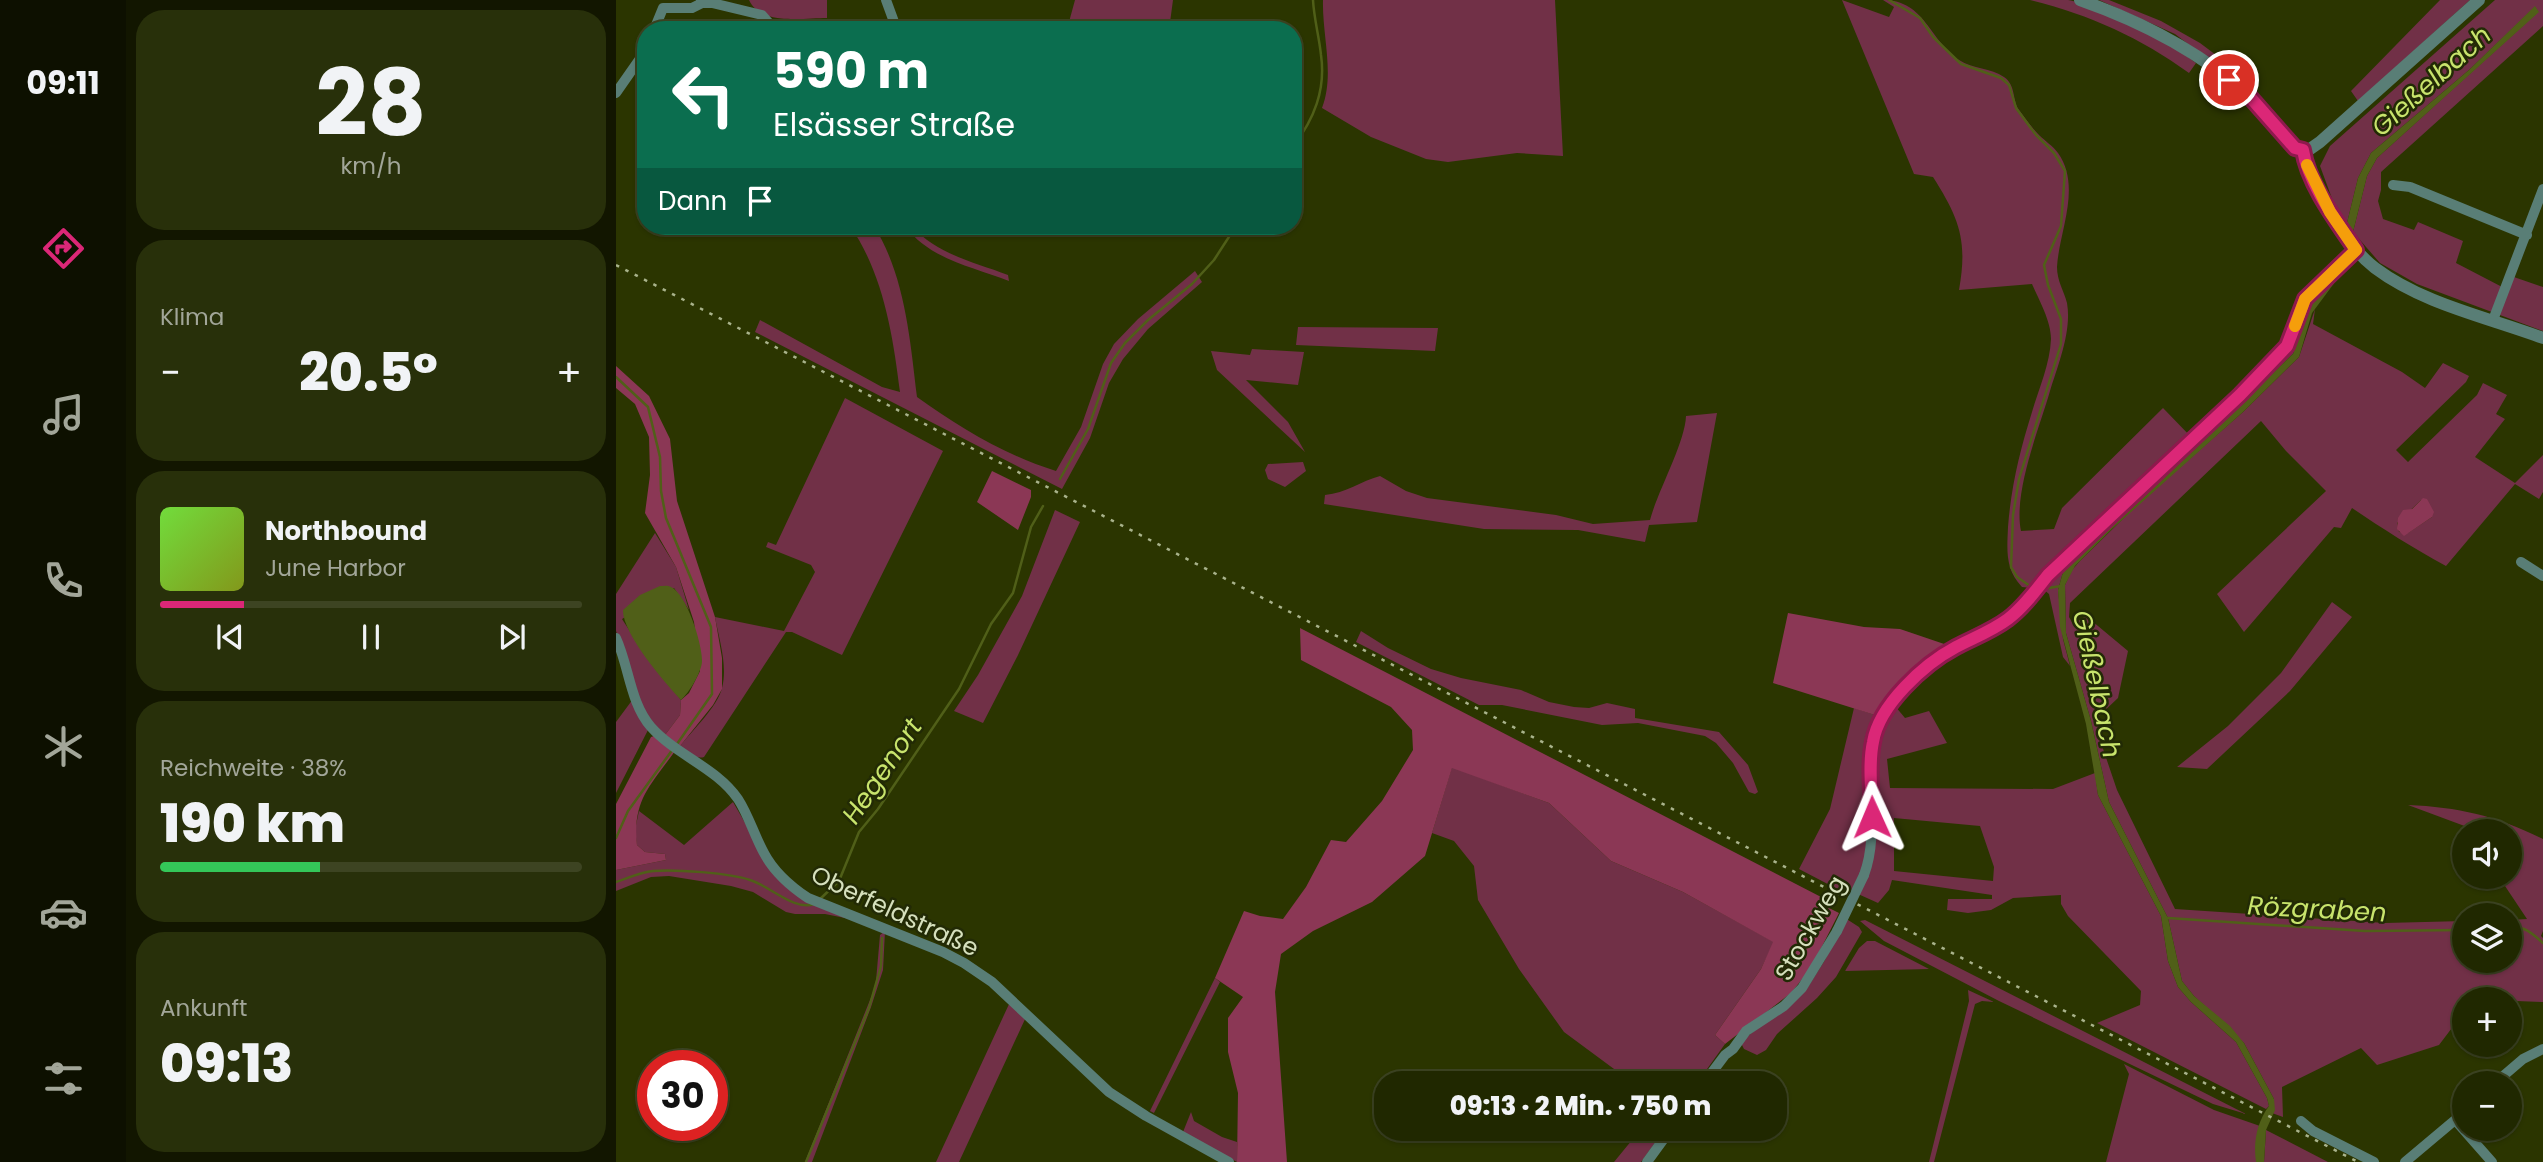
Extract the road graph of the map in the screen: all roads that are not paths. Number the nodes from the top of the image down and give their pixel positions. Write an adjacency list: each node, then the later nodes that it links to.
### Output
1 (886, 0): 7 (street)
2 (2080, 0): 10 (street)
3 (2479, 0): 10 (street)
4 (702, 1): 5 (street); 6 (street)
5 (658, 21)
6 (767, 21)
7 (894, 21)
8 (637, 63): 9 (street)
9 (616, 93)
10 (2303, 150): 14 (street)
11 (2393, 185): 13 (street)
12 (2543, 189): 13 (street)
13 (2527, 235): 15 (street)
14 (2356, 250): 15 (street); 21 (street, Stockweg, bridge)
15 (2493, 320): 16 (street)
16 (2543, 338)
17 (2521, 562): 18 (street)
18 (2543, 576)
19 (616, 638): 27 (street, Oberfeldstraße)
20 (2543, 1049): 22 (street)
21 (1713, 1071)
22 (2509, 1071)
23 (2301, 1121): 29 (street)
24 (2452, 1123): 30 (street)
25 (1662, 1141): 28 (street)
26 (2473, 1141): 31 (street)
27 (1228, 1162)
28 (1647, 1162)
29 (2374, 1162)
30 (2405, 1162)
31 (2491, 1162)

